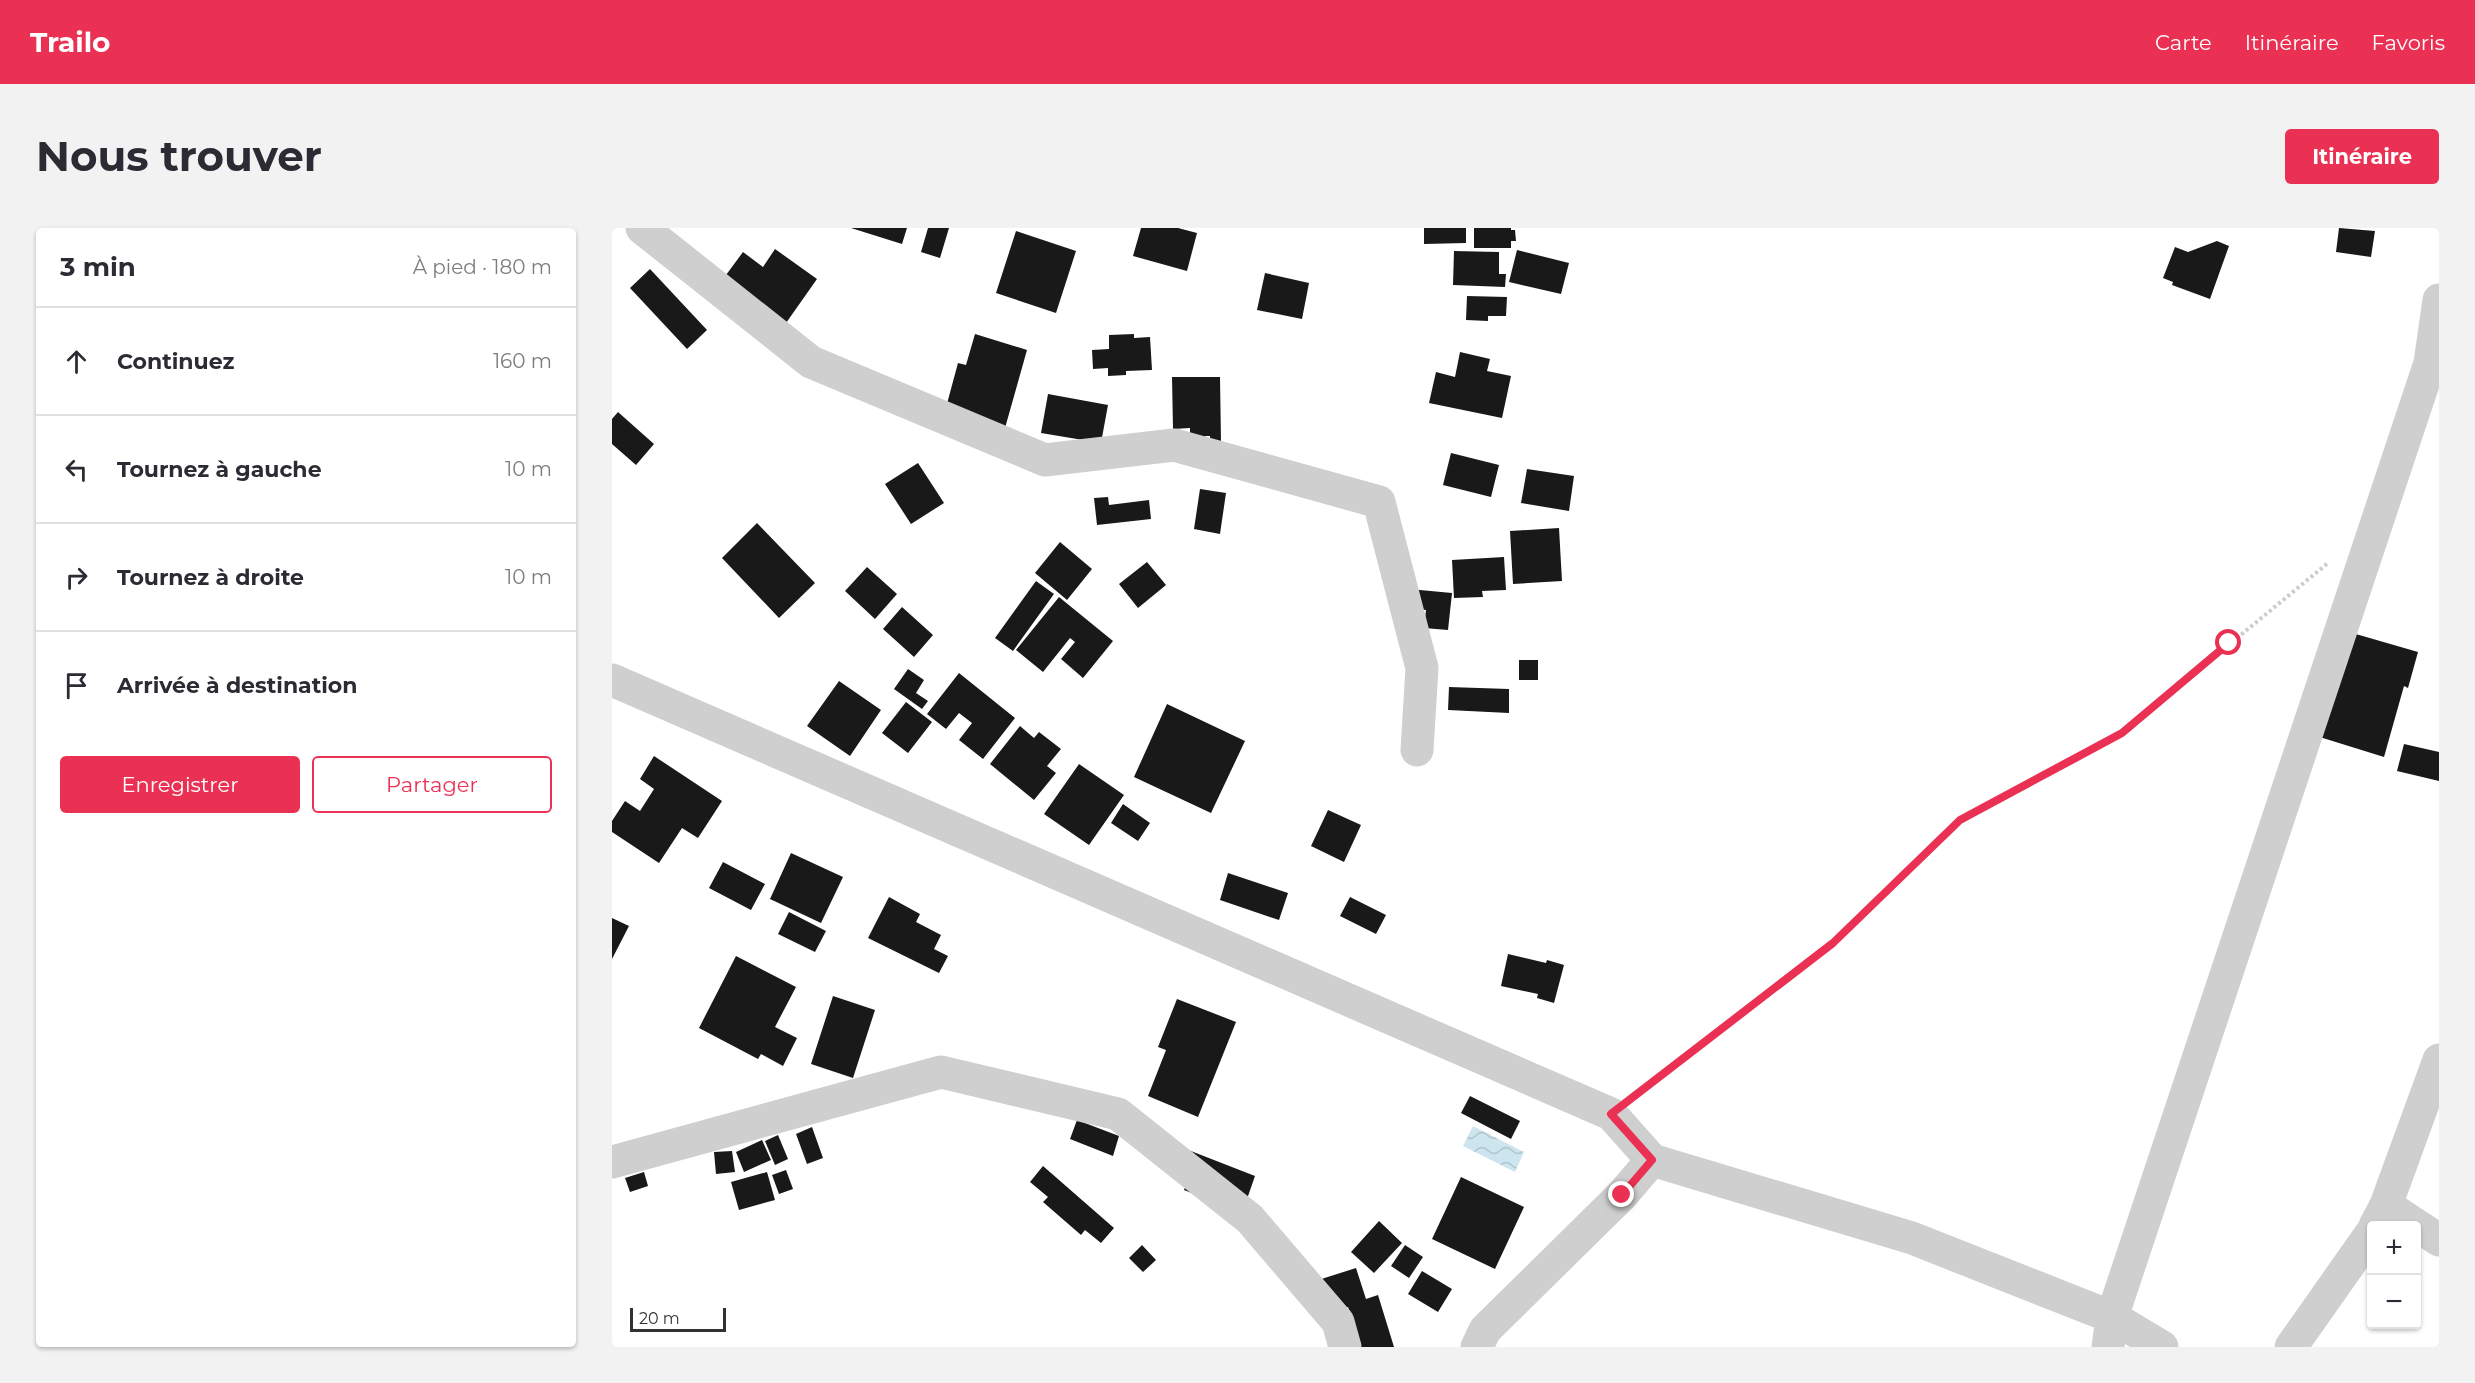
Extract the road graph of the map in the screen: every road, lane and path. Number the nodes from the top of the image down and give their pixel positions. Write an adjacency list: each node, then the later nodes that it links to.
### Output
1 (642, 228): 5 (street)
2 (2439, 300): 14 (street)
3 (2331, 561): 7 (path)
4 (612, 680): 7 (street)
5 (1417, 750)
6 (2439, 1060): 10 (street)
7 (1611, 1114): 8 (street)
8 (1652, 1160): 14 (street); 16 (street)
9 (612, 1162): 15 (street)
10 (2378, 1221)
11 (2421, 1234): 13 (street)
12 (2367, 1237): 18 (street)
13 (2439, 1240)
14 (2110, 1332): 17 (street)
15 (1346, 1347)
16 (1477, 1347)
17 (2162, 1347)
18 (2291, 1347)

